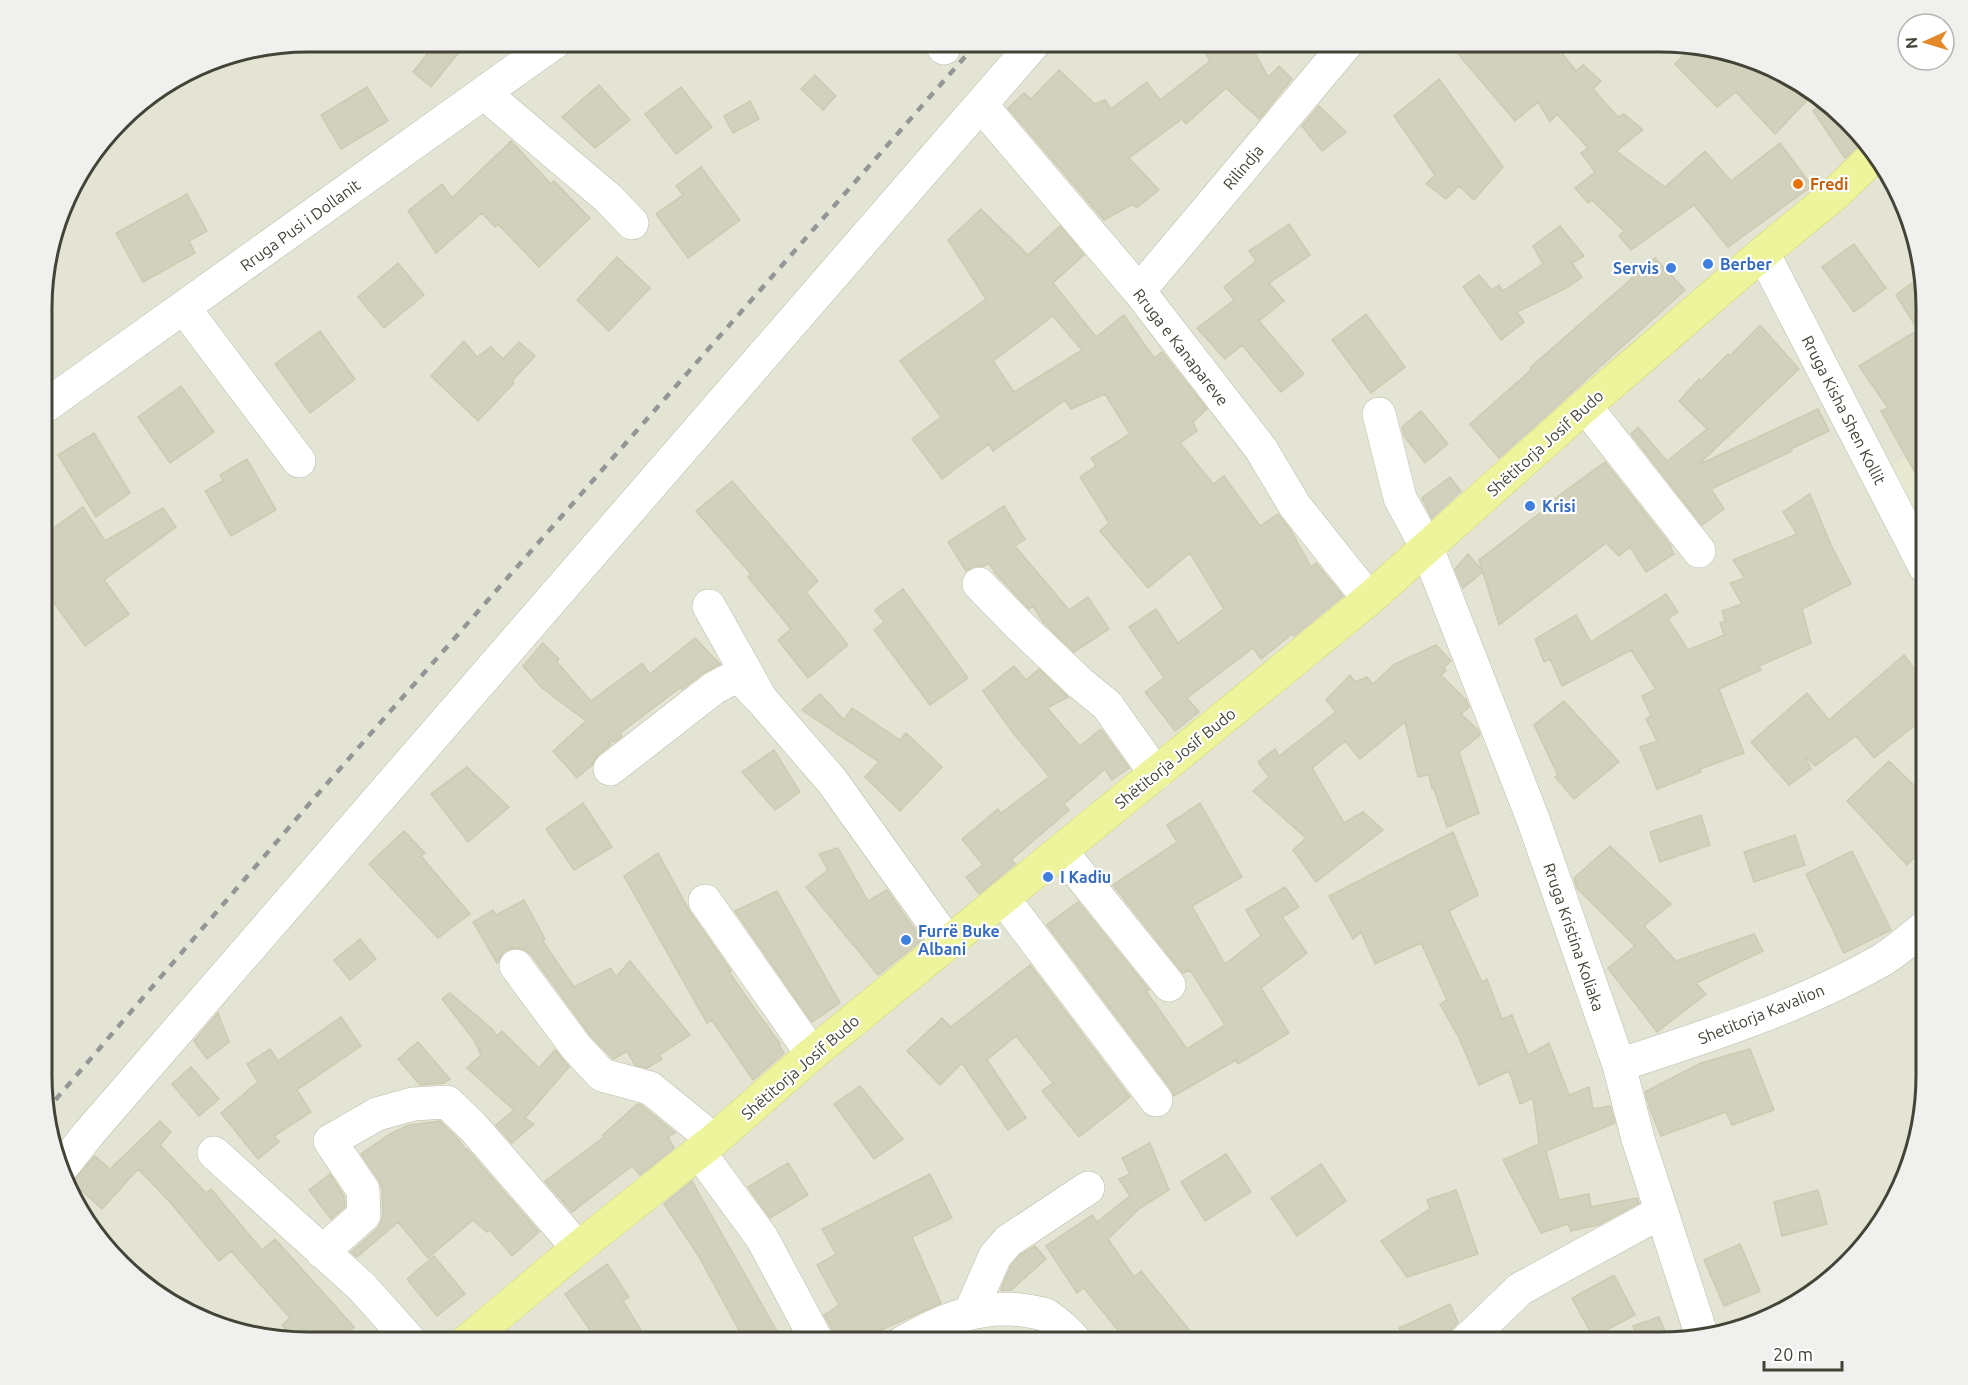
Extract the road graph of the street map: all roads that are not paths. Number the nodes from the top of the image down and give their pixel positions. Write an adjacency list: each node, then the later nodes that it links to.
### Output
1 (541, 52): 4 (street, Rruga Pusi i Dollanit)
2 (1026, 52): 5 (street)
3 (1340, 52): 9 (street, Rilindja)
4 (484, 93): 7 (street); 10 (street, Rruga Pusi i Dollanit)
5 (981, 105): 9 (street, Rruga e Kanapareve); 36 (street)
6 (1869, 161): 8 (main road, Shëtitorja Josif Budo)
7 (632, 223)
8 (1763, 253): 12 (main road, Shëtitorja Josif Budo); 17 (street, Rruga Kisha Shen Kollit)
9 (1139, 291): 19 (street, Rruga e Kanapareve)
10 (184, 308): 11 (street, Rruga Pusi i Dollanit); 14 (street)
11 (52, 401)
12 (1585, 406): 15 (main road, Shëtitorja Josif Budo); 16 (street)
13 (1379, 414): 15 (street, Rruga Kristina Koliaka)
14 (299, 461)
15 (1427, 548): 19 (main road, Shëtitorja Josif Budo); 32 (street, Rruga Kristina Koliaka)
16 (1699, 550)
17 (1916, 550)
18 (979, 584): 23 (street)
19 (1369, 599): 23 (main road, Shëtitorja Josif Budo)
20 (709, 606): 21 (street)
21 (761, 699): 22 (street); 28 (street)
22 (610, 769)
23 (1156, 774): 24 (main road, Shëtitorja Josif Budo)
24 (1060, 851): 25 (main road, Shëtitorja Josif Budo); 30 (street)
25 (1003, 898): 28 (main road, Shëtitorja Josif Budo); 33 (street)
26 (705, 901): 31 (street)
27 (1916, 934): 32 (street, Shetitorja Kavalion)
28 (948, 943): 31 (main road, Shëtitorja Josif Budo)
29 (516, 966): 34 (street)
30 (1168, 985)
31 (813, 1054): 34 (main road, Shëtitorja Josif Budo)
32 (1618, 1065): 38 (street, Rruga Kristina Koliaka)
33 (1156, 1100)
34 (707, 1146): 39 (main road, Shëtitorja Josif Budo); 45 (street)
35 (214, 1153): 40 (street)
36 (67, 1161)
37 (1088, 1188): 41 (street)
38 (1661, 1212): 42 (street, Rruga Kristina Koliaka); 48 (street)
39 (578, 1248): 40 (street); 44 (main road, Shëtitorja Josif Budo)
40 (322, 1252): 43 (street)
41 (970, 1312): 46 (street); 47 (street)
42 (1700, 1329)
43 (403, 1333)
44 (476, 1333)
45 (813, 1333)
46 (920, 1333)
47 (1069, 1333)
48 (1474, 1333)

